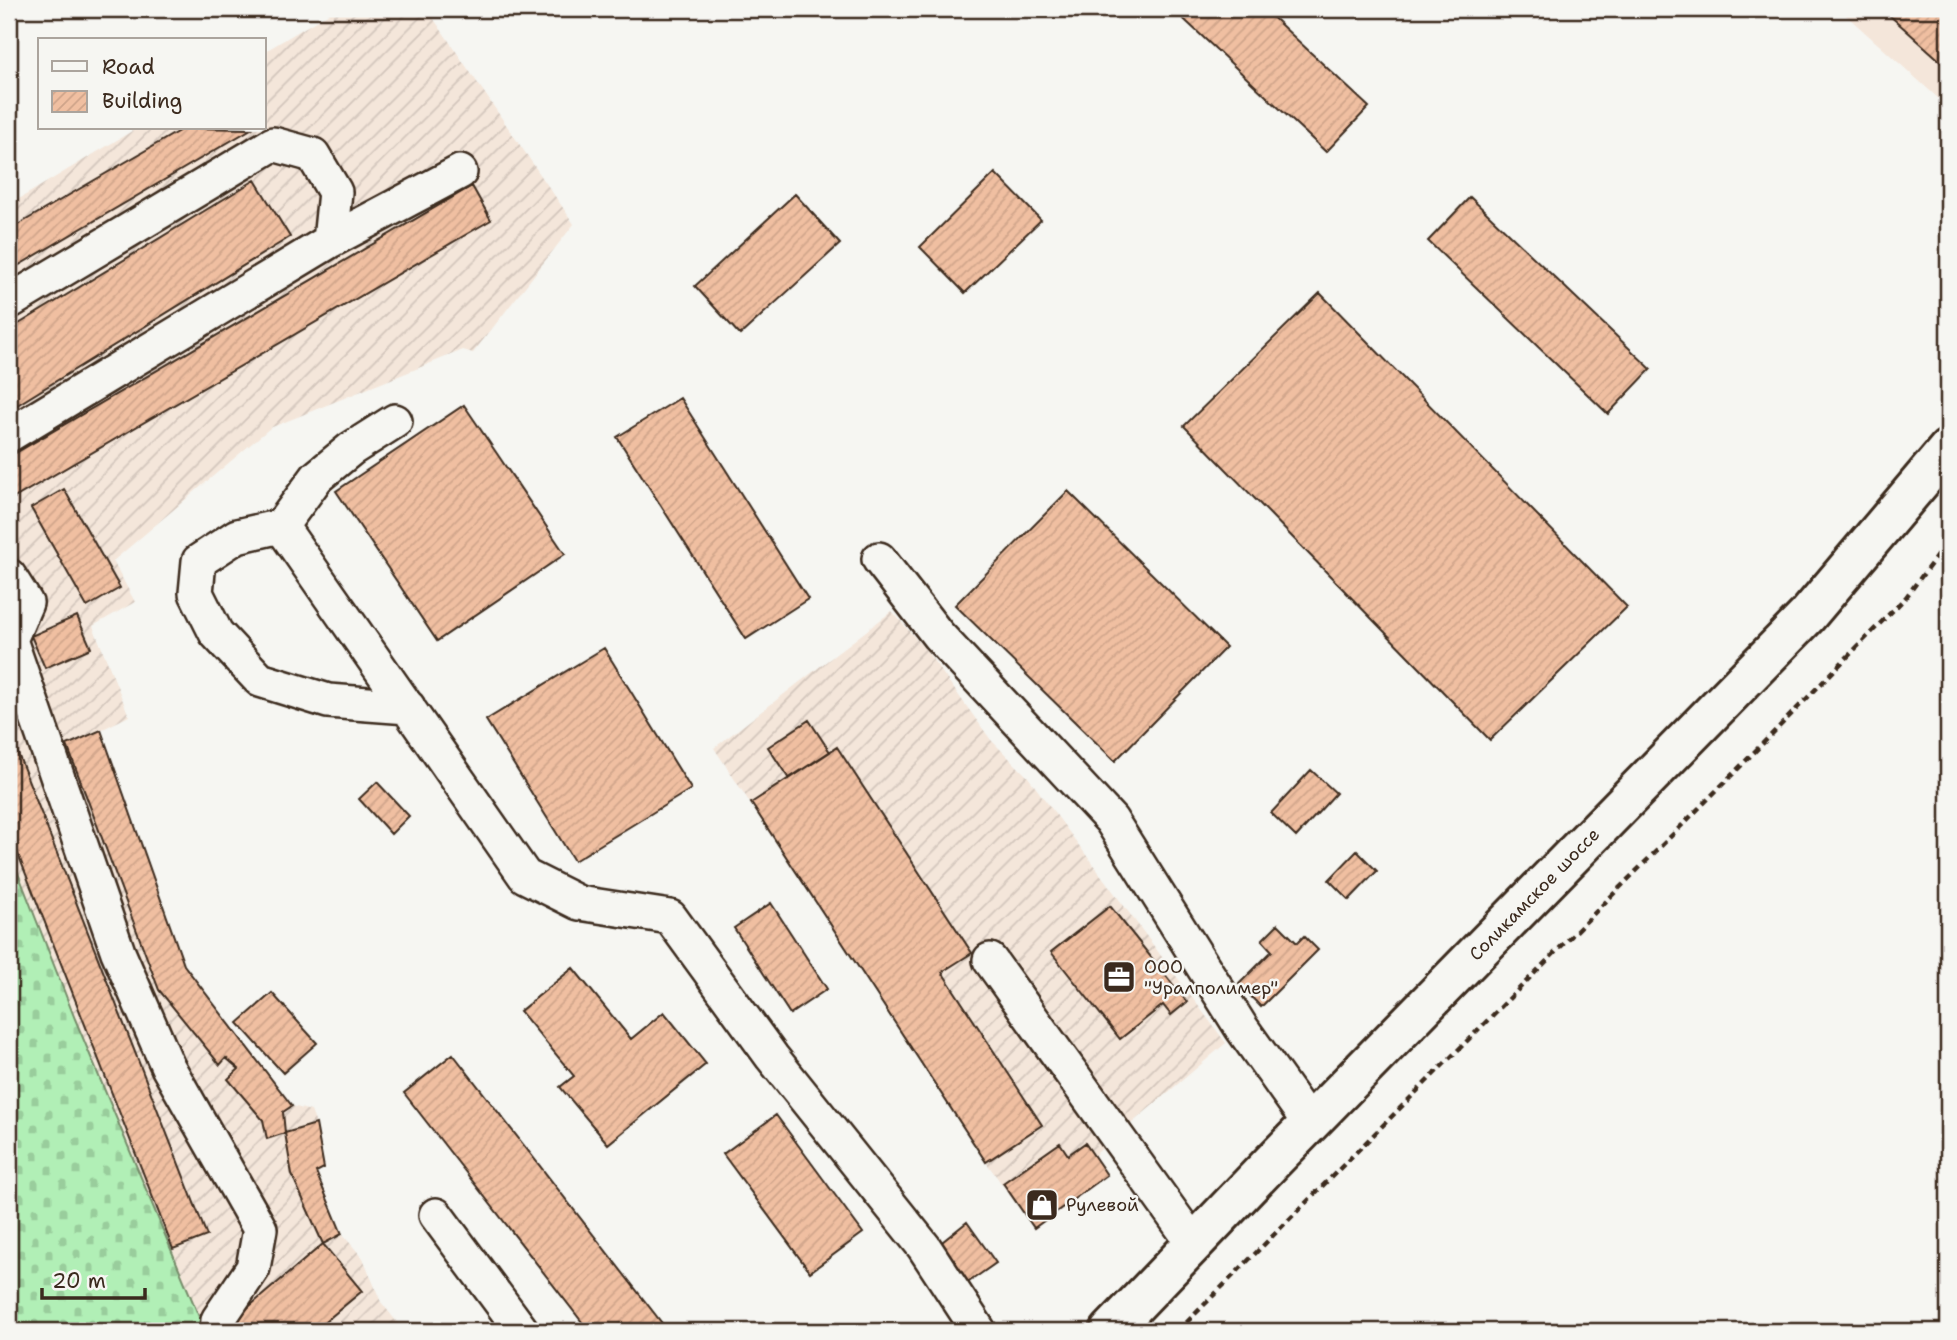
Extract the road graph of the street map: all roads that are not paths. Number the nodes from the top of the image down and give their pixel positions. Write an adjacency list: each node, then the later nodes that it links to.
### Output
1 (460, 172): 2 (lane)
2 (330, 241): 3 (lane); 5 (lane)
3 (9, 302)
4 (396, 421): 7 (lane)
5 (9, 435)
6 (1948, 449): 12 (highway, Соликамское шоссе)
7 (281, 526): 10 (lane); 10 (lane)
8 (879, 559): 12 (lane)
9 (9, 576): 15 (lane)
10 (408, 707): 17 (lane)
11 (990, 960): 14 (lane)
12 (1310, 1124): 14 (highway, Соликамское шоссе)
13 (436, 1215): 16 (lane)
14 (1194, 1244): 18 (highway, Соликамское шоссе)
15 (217, 1331)
16 (522, 1331)
17 (979, 1331)
18 (1110, 1331)

